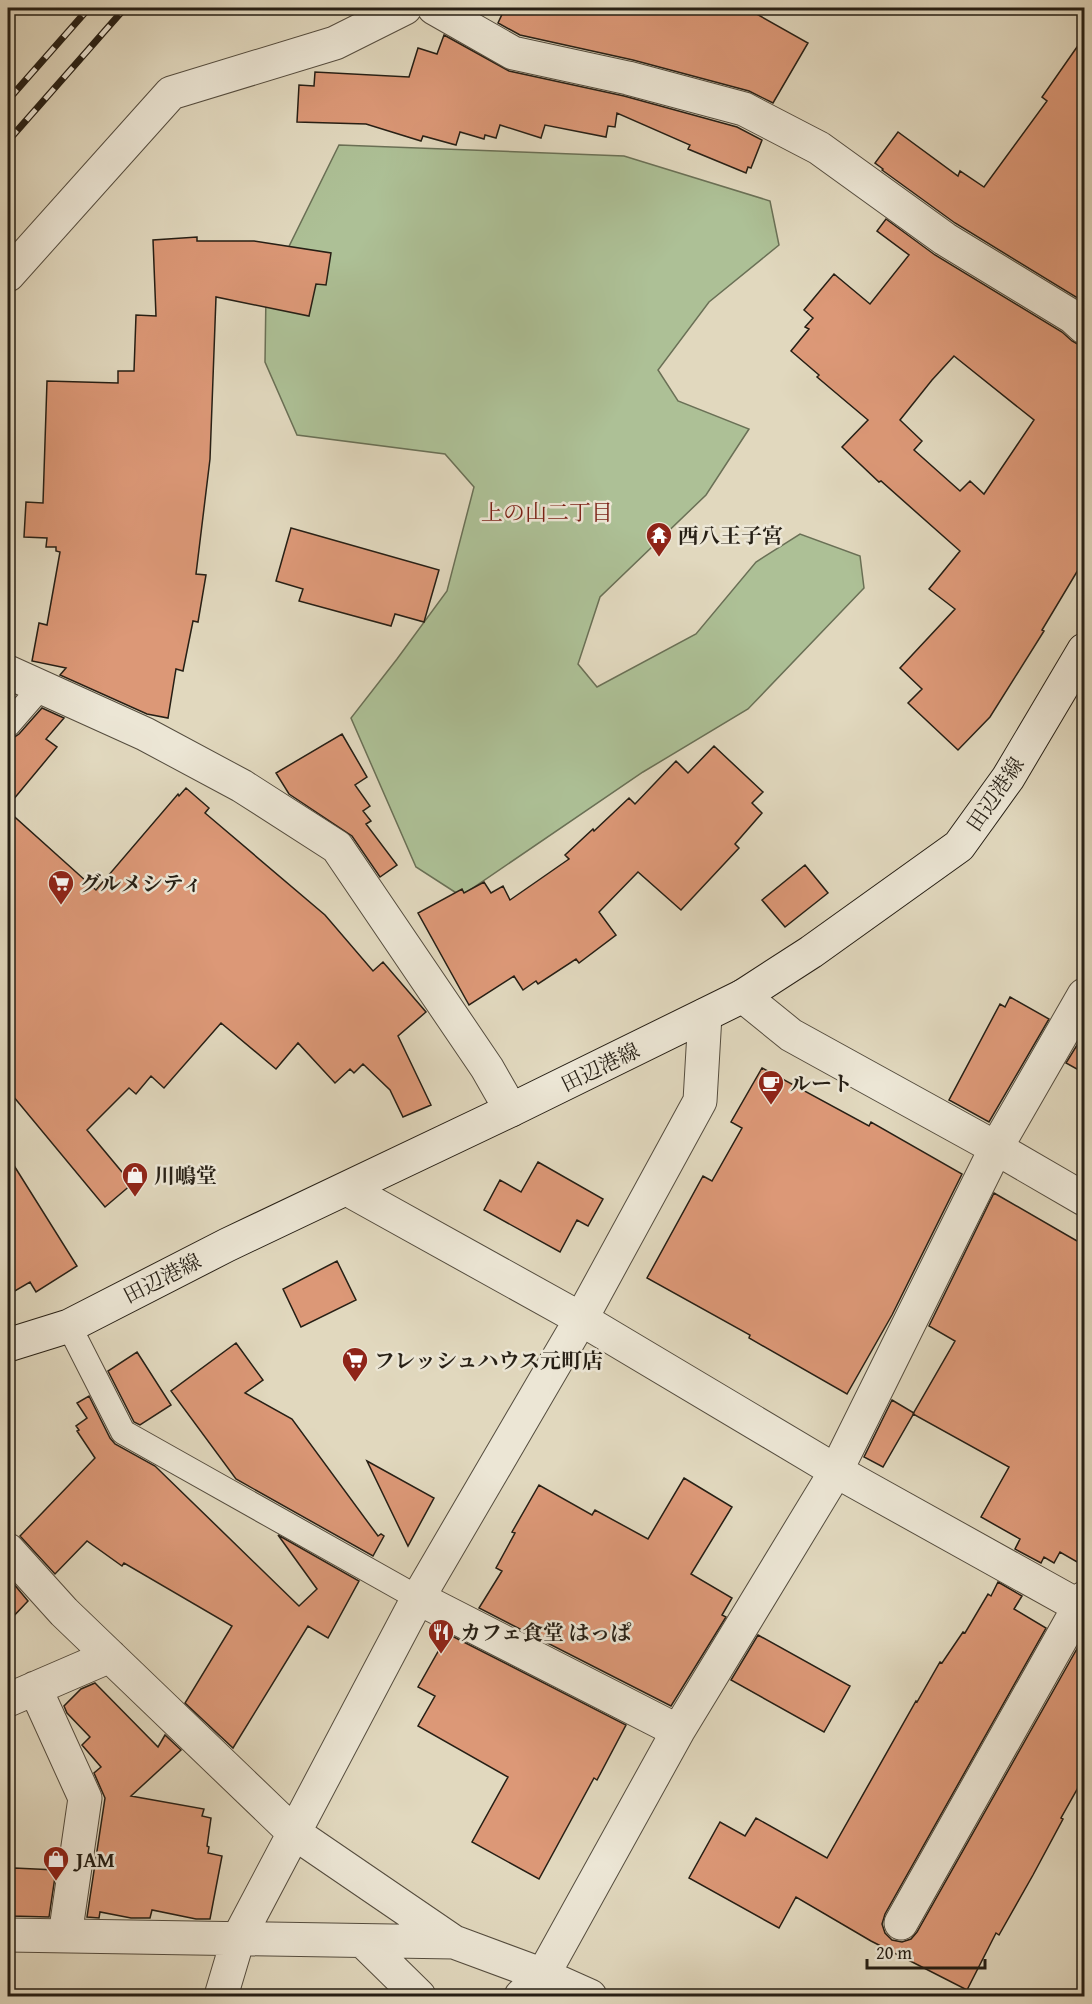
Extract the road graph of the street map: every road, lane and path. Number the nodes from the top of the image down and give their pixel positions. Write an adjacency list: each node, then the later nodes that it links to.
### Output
1 (405, 8): 3 (street)
2 (434, 8): 4 (street)
3 (8, 275)
4 (1084, 327)
5 (1084, 650): 10 (street, 田辺港線)
6 (8, 672): 7 (street)
7 (41, 687): 8 (lane); 12 (street)
8 (8, 725)
9 (1084, 995): 13 (street)
10 (743, 996): 11 (street, 田辺港線); 13 (street)
11 (705, 1015): 12 (street, 田辺港線); 16 (street)
12 (511, 1110): 14 (street, 田辺港線)
13 (996, 1148): 15 (street); 19 (street)
14 (347, 1189): 16 (street); 17 (street, 田辺港線)
15 (1084, 1199)
16 (581, 1319): 19 (street); 21 (street)
17 (69, 1326): 18 (street, 田辺港線); 21 (lane)
18 (8, 1345)
19 (836, 1471): 22 (street); 25 (street)
20 (8, 1550): 23 (street)
21 (418, 1598): 25 (street); 26 (street)
22 (1083, 1605): 27 (street)
23 (110, 1656): 24 (street); 26 (street)
24 (21, 1694): 29 (street)
25 (678, 1731): 33 (street)
26 (293, 1832): 30 (street); 32 (street)
27 (901, 1923)
28 (8, 1935): 29 (street)
29 (65, 1936): 30 (street)
30 (238, 1939): 31 (street); 34 (street)
31 (364, 1942): 32 (street); 35 (street)
32 (454, 1942): 33 (street)
33 (532, 1986): 36 (street)
34 (220, 1996)
35 (419, 1996)
36 (590, 1996)

